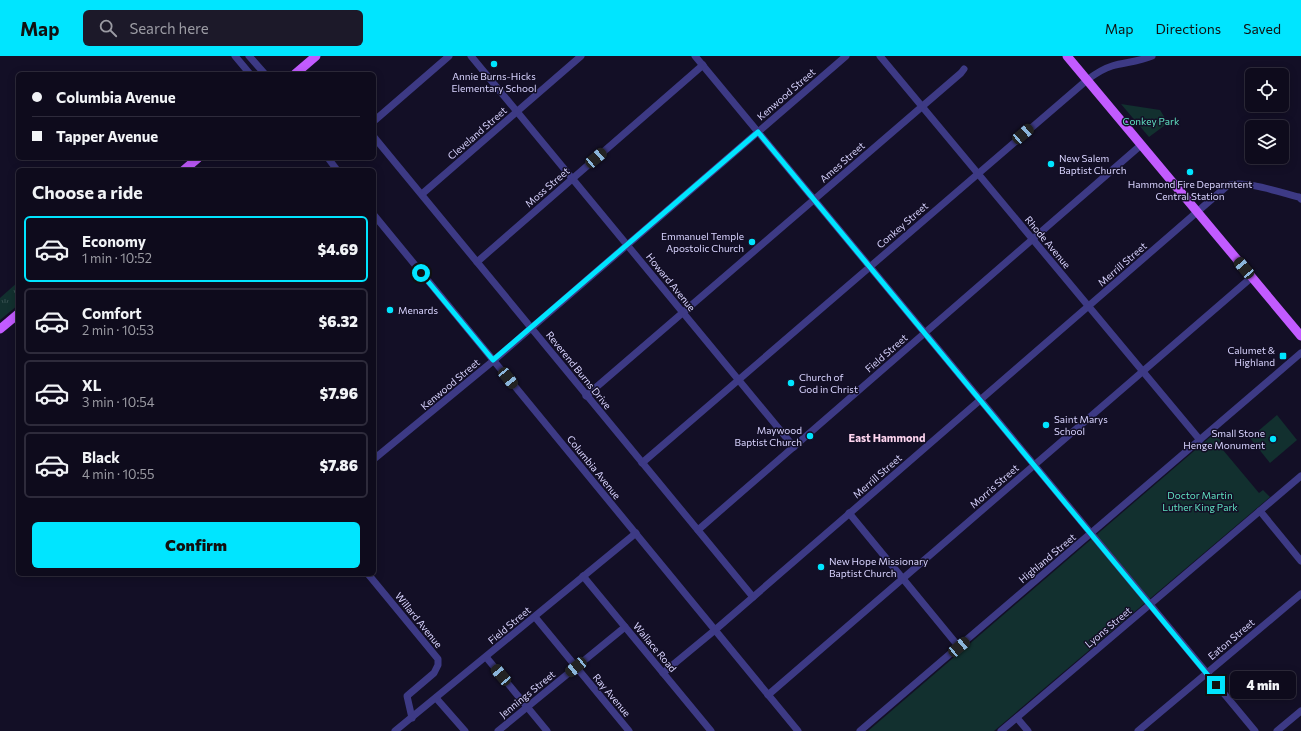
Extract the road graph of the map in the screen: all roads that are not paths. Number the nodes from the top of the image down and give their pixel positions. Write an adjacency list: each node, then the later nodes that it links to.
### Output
1 (235, 56): 14 (street)
2 (249, 56): 15 (street)
3 (316, 56): 16 (main road)
4 (449, 56): 20 (street)
5 (471, 56): 19 (street, Howard Avenue)
6 (581, 56): 19 (street, Cleveland Street)
7 (695, 56): 12 (street)
8 (846, 56): 21 (street, Kenwood Street)
9 (880, 56): 18 (street, Rhode Avenue)
10 (1067, 56): 17 (main road)
11 (1152, 56): 17 (street, Conkey Street)
12 (702, 65): 21 (street); 27 (street, Moss Street)
13 (964, 69): 18 (street, Ames Street)
14 (248, 72)
15 (263, 72)
16 (297, 72)
17 (1087, 80): 23 (main road); 26 (street, Conkey Street)
18 (922, 106): 26 (street, Rhode Avenue); 29 (street, Ames Street)
19 (517, 111): 27 (street, Howard Avenue); 28 (street, Cleveland Street)
20 (376, 119)
21 (758, 132): 29 (street); 34 (street, Kenwood Street)
22 (376, 139): 28 (street, Reverend Burns Drive)
23 (1141, 145): 31 (main road); 33 (street, Field Street)
24 (196, 160): 25 (main road)
25 (186, 168)
26 (978, 173): 33 (street, Rhode Avenue); 36 (street, Conkey Street)
27 (573, 178): 34 (street, Howard Avenue); 35 (street, Moss Street)
28 (422, 194): 35 (street, Reverend Burns Drive)
29 (814, 199): 36 (street); 39 (street, Ames Street)
30 (1301, 199): 31 (street, Merrill Street)
31 (1197, 212): 37 (main road); 38 (street, Merrill Street)
32 (376, 217): 46 (street, Columbia Avenue)
33 (1033, 240): 38 (street, Rhode Avenue); 43 (street, Field Street)
34 (628, 245): 39 (street, Howard Avenue); 41 (street, Kenwood Street)
35 (477, 262): 41 (street, Reverend Burns Drive)
36 (870, 266): 43 (street); 48 (street, Conkey Street)
37 (1252, 277): 44 (main road); 47 (street, Morris Street)
38 (1089, 306): 47 (street, Rhode Avenue); 50 (street, Merrill Street)
39 (683, 312): 48 (street, Howard Avenue); 49 (street, Ames Street)
40 (16, 316): 42 (main road)
41 (531, 328): 46 (street, Kenwood Street); 49 (street, Reverend Burns Drive)
42 (0, 329)
43 (925, 333): 50 (street); 52 (street, Field Street)
44 (1301, 336)
45 (1301, 353): 51 (street, Highland Street)
46 (493, 360): 53 (street, Kenwood Street); 60 (street, Columbia Avenue)
47 (1143, 371): 51 (street, Rhode Avenue); 55 (street, Morris Street)
48 (738, 379): 52 (street, Howard Avenue); 54 (street, Conkey Street)
49 (586, 396): 54 (street, Reverend Burns Drive)
50 (981, 400): 55 (street); 58 (street, Merrill Street)
51 (1200, 440): 61 (street, Highland Street)
52 (794, 447): 59 (street, Field Street)
53 (376, 457)
54 (642, 463): 59 (street, Reverend Burns Drive)
55 (1034, 465): 61 (street); 65 (street, Morris Street)
56 (1301, 476): 57 (street, Lyons Street)
57 (1260, 511): 62 (street); 68 (street, Lyons Street)
58 (849, 514): 65 (street); 67 (street, Merrill Street)
59 (698, 530): 67 (street, Reverend Burns Drive)
60 (636, 533): 64 (street, Field Street); 71 (street, Columbia Avenue)
61 (1092, 534): 68 (street); 72 (street, Highland Street)
62 (1301, 560)
63 (370, 576): 81 (street, Willard Avenue)
64 (583, 576): 69 (street, Field Street); 70 (street, Wallace Road)
65 (903, 579): 72 (street); 77 (street, Morris Street)
66 (1301, 594): 76 (street, Eaton Street)
67 (753, 597): 71 (street, Merrill Street)
68 (1150, 604): 76 (street); 82 (street, Lyons Street)
69 (534, 617): 73 (street, Field Street); 74 (street, Ray Avenue)
70 (625, 626): 74 (street, Jennings Street); 75 (street, Wallace Road)
71 (715, 630): 75 (street, Merrill Street); 77 (street, Columbia Avenue)
72 (959, 647): 90 (street, Highland Street)
73 (486, 657): 78 (street, Field Street); 79 (street)
74 (576, 667): 79 (street, Jennings Street); 87 (street, Ray Avenue)
75 (663, 673): 88 (street, Wallace Road)
76 (1207, 673): 93 (street, Eaton Street); 94 (street)
77 (768, 695): 89 (street, Columbia Avenue)
78 (436, 698): 81 (street, Field Street); 84 (street)
79 (527, 707): 85 (street, Jennings Street); 86 (street)
80 (1301, 710): 95 (street)
81 (412, 718): 83 (street, Field Street)
82 (1017, 718): 91 (street, Lyons Street); 92 (street)
83 (395, 731)
84 (465, 731)
85 (498, 731)
86 (547, 731)
87 (629, 731)
88 (711, 731)
89 (798, 731)
90 (860, 731)
91 (1001, 731)
92 (1028, 731)
93 (1138, 731)
94 (1255, 731)
95 (1277, 731)

